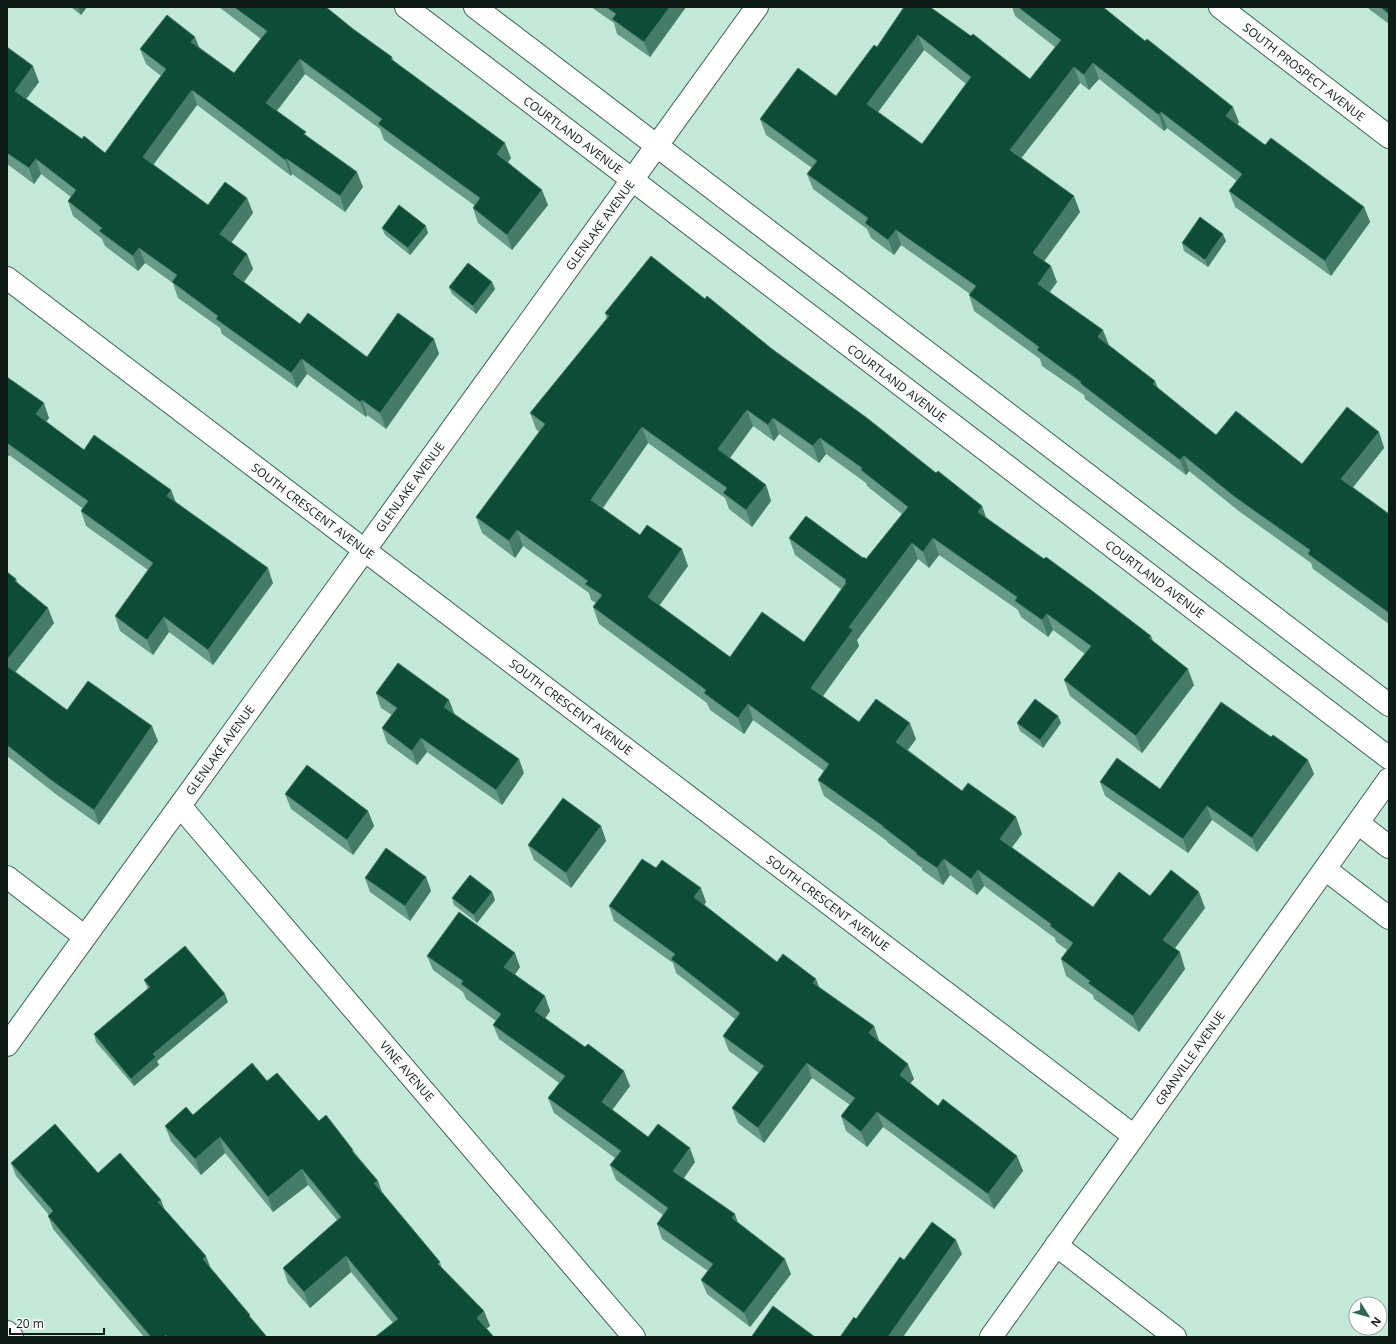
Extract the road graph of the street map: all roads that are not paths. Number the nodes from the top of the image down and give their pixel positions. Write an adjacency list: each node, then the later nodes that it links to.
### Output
1 (406, 7): 7 (street, COURTLAND AVENUE)
2 (475, 7): 6 (street)
3 (756, 7): 6 (street, GLENLAKE AVENUE)
4 (1220, 7): 5 (street, SOUTH PROSPECT AVENUE)
5 (1389, 137)
6 (657, 146): 7 (street, GLENLAKE AVENUE); 10 (street)
7 (632, 180): 9 (street, GLENLAKE AVENUE); 11 (street, COURTLAND AVENUE)
8 (7, 278): 9 (street, SOUTH CRESCENT AVENUE)
9 (364, 550): 13 (street, GLENLAKE AVENUE); 21 (street, SOUTH CRESCENT AVENUE)
10 (1389, 705)
11 (1389, 758)
12 (1389, 779): 14 (street, GRANVILLE AVENUE)
13 (180, 806): 19 (street, GLENLAKE AVENUE); 25 (street, VINE AVENUE)
14 (1358, 823): 15 (street); 16 (street, GRANVILLE AVENUE)
15 (1389, 847)
16 (1326, 869): 18 (street); 21 (street, GRANVILLE AVENUE)
17 (7, 877): 19 (street)
18 (1389, 918)
19 (85, 937): 20 (street, GLENLAKE AVENUE)
20 (7, 1045)
21 (1134, 1136): 22 (street, GRANVILLE AVENUE)
22 (1056, 1245): 26 (street, GRANVILLE AVENUE); 27 (street)
23 (7, 1332): 24 (street)
24 (12, 1337)
25 (634, 1337)
26 (991, 1337)
27 (1176, 1337)

